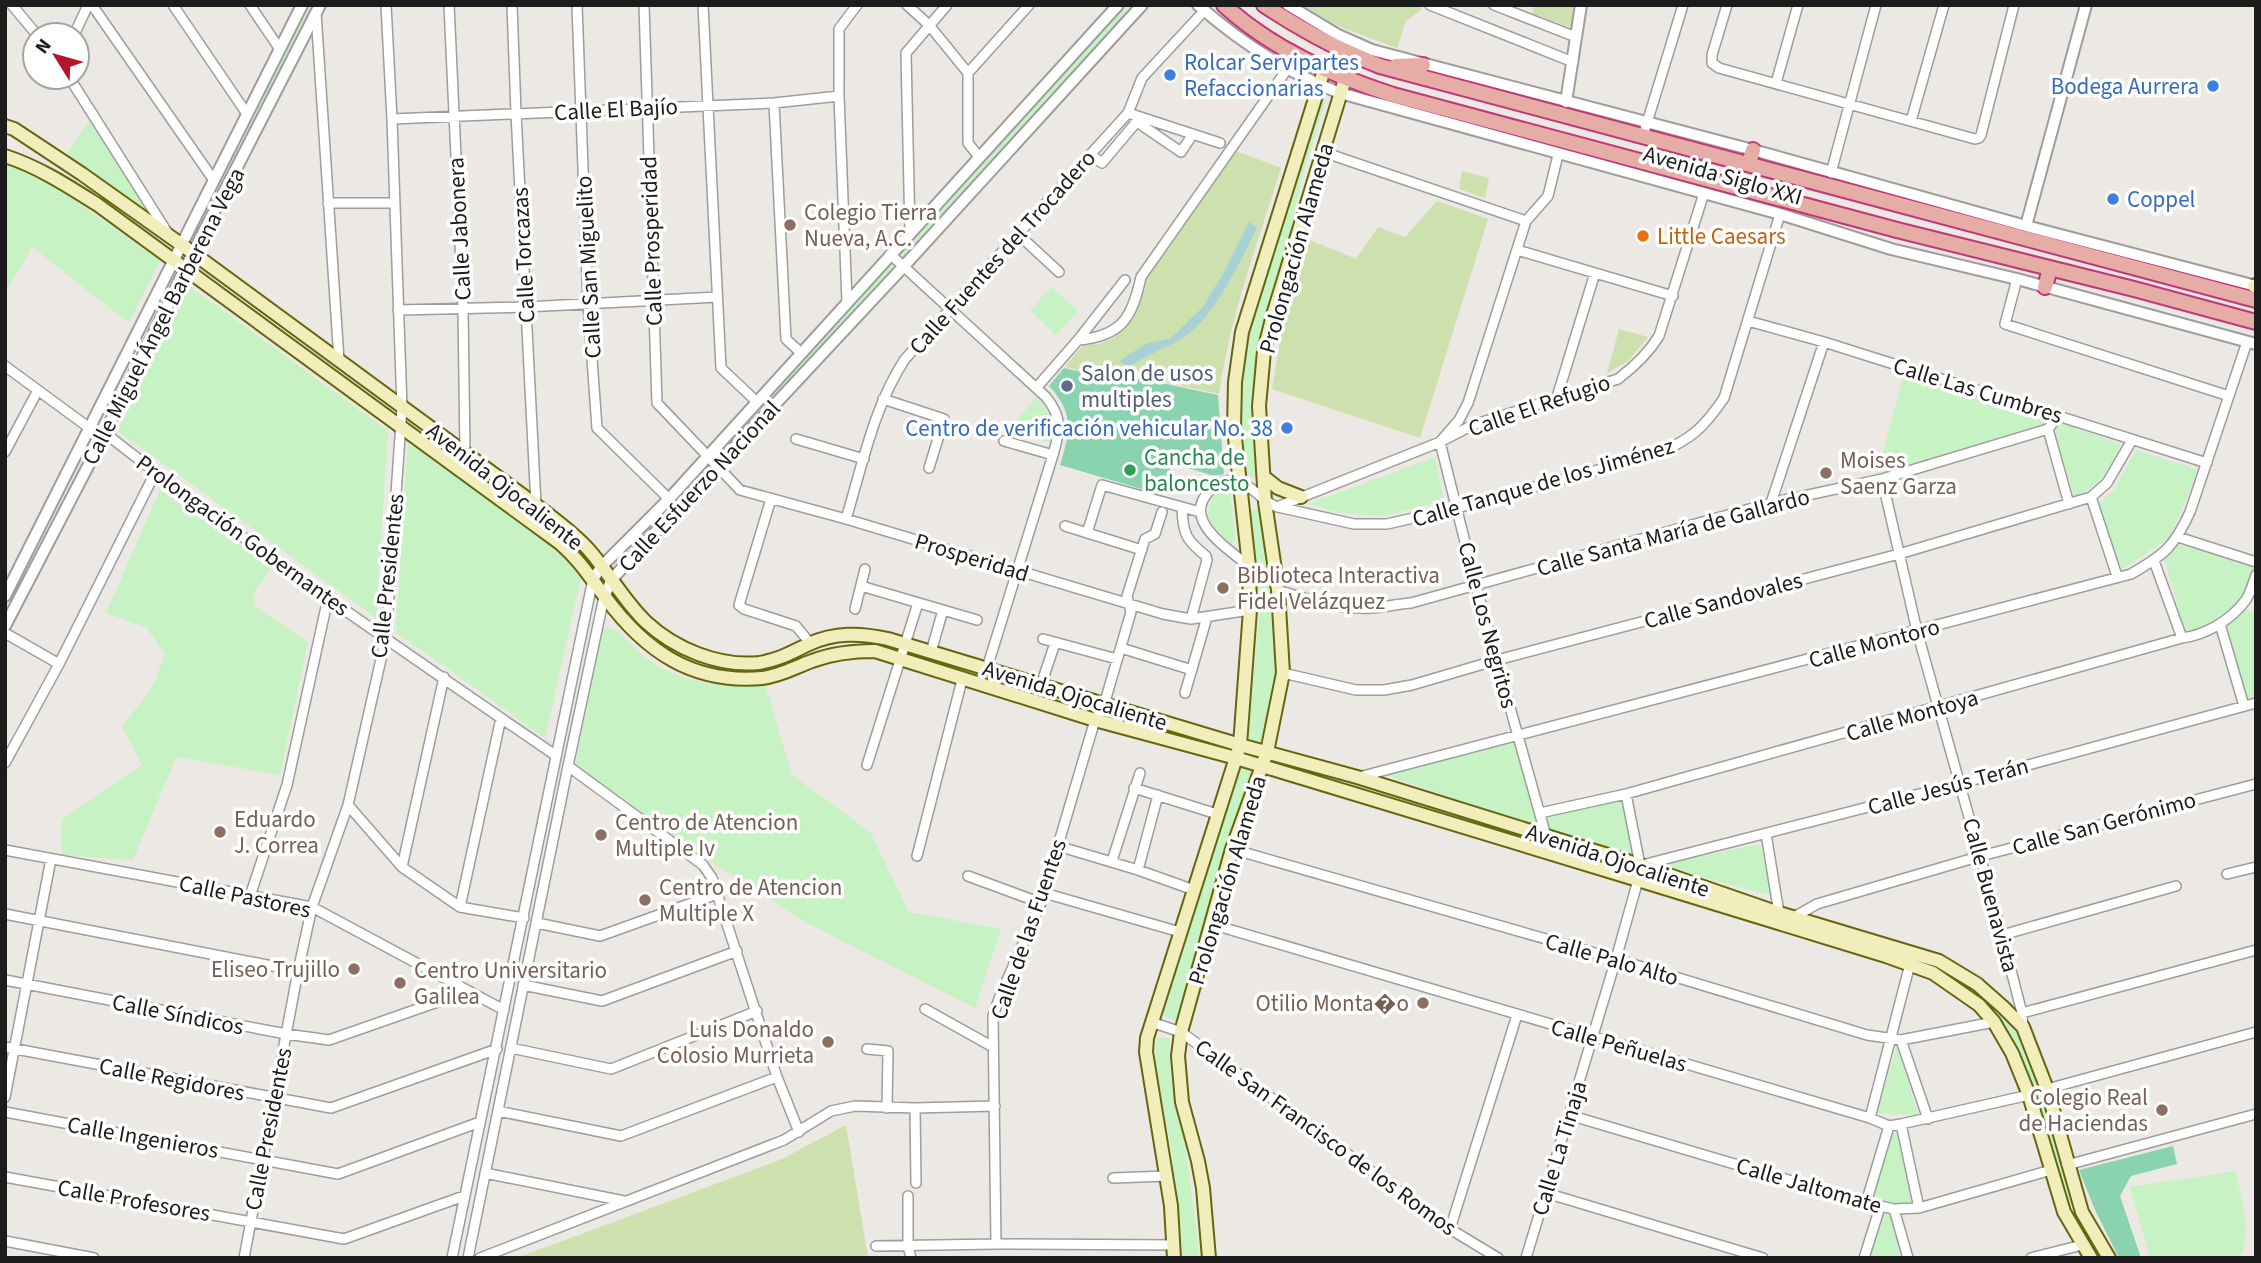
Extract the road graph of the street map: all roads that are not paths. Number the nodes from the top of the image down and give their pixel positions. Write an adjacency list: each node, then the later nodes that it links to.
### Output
1 (10, 5): 33 (street); 34 (street)
2 (90, 5): 35 (street); 76 (street)
3 (173, 5): 59 (street)
4 (250, 5): 39 (street)
5 (302, 5): 39 (street, Calle Miguel Ángel Barberena Vega)
6 (386, 5): 61 (street, Calle Presidentes)
7 (449, 5): 60 (street, Calle Jabonera)
8 (512, 5): 57 (street, Calle Torcazas)
9 (577, 5): 56 (street, Calle San Miguelito)
10 (644, 5): 55 (street, Calle Prosperidad)
11 (703, 5): 53 (street)
12 (858, 5): 50 (street)
13 (907, 5): 36 (street)
14 (947, 5): 36 (street)
15 (1029, 5): 45 (street)
16 (1118, 5): 72 (street, Calle Esfuerzo Nacional)
17 (1142, 5): 91 (street, Calle Esfuerzo Nacional)
18 (1224, 5): 44 (highway, Avenida Siglo XXI)
19 (1264, 5): 37 (highway, Avenida Siglo XXI)
20 (1285, 5): 37 (highway); 41 (street, Avenida Siglo XXI)
21 (1430, 5): 40 (street)
22 (1494, 5): 38 (street)
23 (1581, 5): 38 (street)
24 (1683, 5): 65 (street)
25 (1727, 5): 46 (street)
26 (1798, 5): 46 (street)
27 (1876, 5): 54 (street)
28 (1944, 5): 63 (street)
29 (2014, 5): 63 (street)
30 (2086, 5): 82 (street)
31 (1201, 8): 43 (street, Avenida Siglo XXI); 58 (street, Calle Fuentes del Trocadero)
32 (318, 9): 78 (street); 88 (street, Calle Miguel Ángel Barberena Vega)
33 (5, 12)
34 (24, 21)
35 (81, 21)
36 (929, 25): 45 (street); 83 (street)
37 (1304, 31): 42 (highway, Avenida Siglo XXI)
38 (1576, 37): 40 (street)
39 (279, 48): 59 (street, Calle Miguel Ángel Barberena Vega)
40 (1573, 62): 51 (street)
41 (1423, 65): 42 (highway); 51 (street, Avenida Siglo XXI)
42 (1380, 66): 65 (highway, Avenida Siglo XXI)
43 (1287, 68): 47 (street, Avenida Siglo XXI); 111 (street)
44 (1324, 70): 47 (main road, Prolongación Alameda); 48 (highway, Avenida Siglo XXI)
45 (968, 73): 72 (street)
46 (1776, 83): 54 (street)
47 (1320, 85): 48 (street, Avenida Siglo XXI); 144 (main road, Prolongación Alameda)
48 (1343, 86): 68 (main road, Prolongación Alameda); 70 (street, Avenida Siglo XXI); 75 (highway, Avenida Siglo XXI)
49 (78, 91): 85 (street)
50 (839, 96): 52 (street, Calle El Bajío); 103 (street)
51 (1566, 102): 65 (street, Avenida Siglo XXI)
52 (774, 103): 53 (street, Calle El Bajío); 114 (street)
53 (709, 104): 55 (street, Calle El Bajío); 101 (street)
54 (1849, 104): 63 (street); 74 (street)
55 (646, 108): 56 (street, Calle El Bajío); 102 (street, Calle Prosperidad)
56 (581, 112): 57 (street, Calle El Bajío); 104 (street, Calle San Miguelito)
57 (516, 113): 60 (street, Calle El Bajío); 105 (street, Calle Torcazas)
58 (1128, 113): 62 (street); 69 (street, Calle Fuentes del Trocadero)
59 (247, 114): 76 (street, Calle Miguel Ángel Barberena Vega)
60 (454, 116): 61 (street, Calle El Bajío); 106 (street, Calle Jabonera)
61 (392, 119): 79 (street, Calle Presidentes)
62 (1139, 120): 66 (street); 66 (street); 69 (street)
63 (1911, 121)
64 (8, 126): 85 (main road, Avenida Ojocaliente)
65 (1645, 129): 73 (highway, Avenida Siglo XXI)
66 (1193, 134): 67 (street)
67 (1220, 143)
68 (1324, 152): 81 (street); 142 (main road, Prolongación Alameda)
69 (1091, 155): 84 (street, Calle Fuentes del Trocadero)
70 (1558, 155): 75 (street, Avenida Siglo XXI); 81 (street)
71 (5, 156): 90 (main road, Avenida Ojocaliente)
72 (979, 157): 83 (street, Calle Esfuerzo Nacional)
73 (1751, 157): 74 (street, Avenida Siglo XXI); 99 (highway, Avenida Siglo XXI)
74 (1831, 173): 82 (street, Avenida Siglo XXI)
75 (1666, 175): 77 (street, Avenida Siglo XXI); 92 (highway, Avenida Siglo XXI)
76 (214, 179): 86 (street, Calle Miguel Ángel Barberena Vega)
77 (1704, 193): 80 (street, Avenida Siglo XXI); 100 (street, Calle El Refugio)
78 (328, 203): 79 (street); 115 (street)
79 (394, 203): 107 (street, Calle Presidentes)
80 (1780, 214): 96 (street, Avenida Siglo XXI); 109 (street, Calle Tanque de los Jiménez)
81 (1526, 221): 87 (street)
82 (2026, 226): 99 (street, Avenida Siglo XXI)
83 (910, 233): 89 (street, Calle Esfuerzo Nacional)
84 (1019, 235): 94 (street); 108 (street, Calle Fuentes del Trocadero)
85 (170, 236): 86 (main road, Avenida Ojocaliente)
86 (182, 245): 88 (main road, Avenida Ojocaliente); 90 (street, Calle Miguel Ángel Barberena Vega)
87 (1517, 250): 95 (street); 132 (street)
88 (193, 253): 93 (street, Calle Miguel Ángel Barberena Vega); 115 (main road, Avenida Ojocaliente)
89 (890, 254): 91 (street); 103 (street, Calle Esfuerzo Nacional)
90 (173, 262): 93 (main road, Avenida Ojocaliente); 126 (street, Calle Miguel Ángel Barberena Vega)
91 (904, 266): 108 (street); 139 (street, Calle Esfuerzo Nacional)
92 (2050, 268): 98 (highway); 110 (highway, Avenida Siglo XXI)
93 (186, 270): 125 (main road, Avenida Ojocaliente); 128 (street, Calle Miguel Ángel Barberena Vega)
94 (1059, 272)
95 (1595, 273): 100 (street); 120 (street)
96 (2017, 279): 98 (street, Avenida Siglo XXI); 119 (street)
97 (1125, 280): 111 (street)
98 (2045, 287): 113 (street, Avenida Siglo XXI)
99 (2255, 289)
100 (1673, 296): 120 (street, Calle El Refugio)
101 (717, 297): 102 (street); 122 (street)
102 (654, 299): 104 (street); 135 (street, Calle Prosperidad)
103 (846, 302): 114 (street, Calle Esfuerzo Nacional)
104 (588, 304): 105 (street); 147 (street, Calle San Miguelito)
105 (526, 307): 106 (street); 152 (street, Calle Torcazas)
106 (463, 308): 107 (street); 134 (street, Calle Jabonera)
107 (398, 310): 123 (street, Calle Presidentes)
108 (949, 310): 117 (street); 121 (street, Calle Fuentes del Trocadero)
109 (1748, 321): 112 (street, Calle Las Cumbres); 153 (street, Calle Tanque de los Jiménez)
110 (2256, 323)
111 (1079, 340): 117 (street)
112 (1825, 342): 124 (street, Calle Las Cumbres); 149 (street)
113 (2251, 343): 119 (street, Calle Montoro)
114 (801, 353): 122 (street, Calle Esfuerzo Nacional)
115 (339, 360): 123 (main road, Avenida Ojocaliente)
116 (5, 366): 118 (street)
117 (1037, 387): 136 (street)
118 (38, 390): 126 (street); 133 (street)
119 (2229, 396): 138 (street, Calle Montoro)
120 (1557, 397): 132 (street, Calle El Refugio)
121 (883, 399): 137 (street, Calle Fuentes del Trocadero); 140 (street)
122 (757, 402): 135 (street, Calle Esfuerzo Nacional)
123 (402, 408): 125 (street, Calle Presidentes); 134 (main road, Avenida Ojocaliente)
124 (2059, 415): 127 (street); 130 (street, Calle Las Cumbres)
125 (401, 426): 171 (main road, Avenida Ojocaliente); 192 (street, Calle Presidentes)
126 (88, 428): 176 (street, Calle Miguel Ángel Barberena Vega)
127 (2048, 429): 143 (street, Calle Santa María de Gallardo); 151 (street)
128 (105, 433): 141 (street, Prolongación Gobernantes); 189 (street, Calle Miguel Ángel Barberena Vega)
129 (796, 439): 137 (street)
130 (2132, 440): 138 (street, Calle Las Cumbres); 146 (street)
131 (1004, 441): 136 (street)
132 (1440, 442): 145 (street, Calle El Refugio); 153 (street, Calle Los Negritos)
133 (5, 452)
134 (465, 453): 152 (main road, Avenida Ojocaliente)
135 (709, 455): 139 (street, Prosperidad); 147 (street, Calle Esfuerzo Nacional)
136 (1053, 455): 168 (street)
137 (864, 460): 157 (street, Calle Fuentes del Trocadero)
138 (2207, 463): 160 (street, Calle Montoro)
139 (719, 466): 148 (street, Prosperidad); 172 (street, Calle Esfuerzo Nacional)
140 (929, 468)
141 (155, 472): 178 (street, Prolongación Gobernantes); 203 (street)
142 (1264, 477): 145 (main road); 150 (main road, Prolongación Alameda)
143 (1882, 479): 149 (street, Calle Santa María de Gallardo); 162 (street, Calle Buenavista)
144 (1239, 481): 150 (street); 156 (street); 166 (main road, Prolongación Alameda)
145 (1301, 497): 150 (street, Calle El Refugio)
146 (2091, 497): 151 (street, Calle Sandovales); 170 (street)
147 (668, 499): 165 (street, Calle Esfuerzo Nacional)
148 (771, 499): 157 (street, Prosperidad); 195 (street)
149 (1771, 503): 174 (street, Calle Santa María de Gallardo)
150 (1271, 504): 153 (street, Calle Tanque de los Jiménez); 175 (main road, Prolongación Alameda)
151 (2069, 504): 162 (street, Calle Sandovales)
152 (536, 505): 165 (main road, Avenida Ojocaliente)
153 (1457, 508): 174 (street, Calle Los Negritos)
154 (1182, 509): 156 (street); 159 (street); 186 (street)
155 (1162, 512): 161 (street, Calle de las Fuentes)
156 (1200, 512): 166 (street)
157 (846, 519): 168 (street, Prosperidad)
158 (1065, 526): 159 (street)
159 (1087, 533): 161 (street)
160 (2178, 537): 163 (street, Calle Montoro); 164 (street)
161 (1142, 550): 181 (street, Calle de las Fuentes)
162 (1899, 554): 190 (street, Calle Buenavista); 202 (street, Calle Sandovales)
163 (2154, 561): 170 (street, Calle Montoro); 193 (street)
164 (2256, 562)
165 (602, 566): 171 (street, Calle Esfuerzo Nacional); 172 (main road, Avenida Ojocaliente)
166 (1249, 566): 184 (main road, Prolongación Alameda)
167 (865, 569): 173 (street)
168 (1017, 570): 181 (street, Prosperidad); 204 (street)
169 (2256, 575): 179 (street, Calle Montoya)
170 (2117, 576): 190 (street, Calle Montoro)
171 (593, 579): 177 (main road, Avenida Ojocaliente); 220 (street, Calle Esfuerzo Nacional)
172 (612, 579): 177 (street, Calle Esfuerzo Nacional); 195 (main road, Avenida Ojocaliente)
173 (860, 586): 180 (street); 182 (street)
174 (1476, 586): 175 (street, Calle Santa María de Gallardo); 202 (street, Calle Los Negritos)
175 (1278, 590): 206 (main road, Prolongación Alameda)
176 (5, 596)
177 (604, 597): 200 (main road, Avenida Ojocaliente); 223 (street, Calle Esfuerzo Nacional)
178 (328, 598): 192 (street, Prolongación Gobernantes); 254 (street)
179 (2251, 602): 188 (street, Calle Montoya)
180 (918, 603): 183 (street); 197 (street)
181 (1129, 604): 186 (street, Prosperidad); 198 (street, Calle de las Fuentes)
182 (855, 608)
183 (943, 610): 187 (street); 199 (street)
184 (1250, 610): 185 (street, Prosperidad); 218 (main road, Prolongación Alameda)
185 (1207, 617): 186 (street, Prosperidad); 205 (street)
186 (1191, 619)
187 (977, 620)
188 (2220, 624): 193 (street, Calle Montoya); 213 (street)
189 (5, 626)
190 (1917, 631): 214 (street, Calle Buenavista); 217 (street, Calle Montoro)
191 (5, 632): 203 (street)
192 (386, 636): 207 (street, Prolongación Gobernantes); 232 (street, Calle Presidentes)
193 (2182, 638): 214 (street, Calle Montoya)
194 (1043, 639): 196 (street)
195 (810, 643): 197 (main road, Avenida Ojocaliente)
196 (1055, 643): 201 (street); 209 (street)
197 (905, 644): 199 (main road, Avenida Ojocaliente); 200 (street)
198 (1121, 648): 201 (street, Calle de las Fuentes); 205 (street)
199 (931, 652): 204 (main road, Avenida Ojocaliente)
200 (899, 659): 208 (main road, Avenida Ojocaliente); 222 (street)
201 (1117, 659): 212 (street, Calle de las Fuentes)
202 (1497, 660): 206 (street, Calle Sandovales); 217 (street, Calle Los Negritos)
203 (59, 664): 221 (street)
204 (987, 668): 209 (main road, Avenida Ojocaliente)
205 (1192, 670): 210 (street)
206 (1283, 673): 219 (main road, Prolongación Alameda)
207 (444, 677): 215 (street, Prolongación Gobernantes); 246 (street)
208 (962, 680): 216 (main road, Avenida Ojocaliente); 240 (street)
209 (1041, 685): 212 (main road, Avenida Ojocaliente)
210 (1185, 693)
211 (2256, 703): 213 (street, Calle Jesús Terán)
212 (1104, 705): 216 (street, Calle de las Fuentes); 218 (main road, Avenida Ojocaliente)
213 (2244, 706): 227 (street, Calle Jesús Terán)
214 (1939, 708): 227 (street, Calle Buenavista); 230 (street, Calle Montoya)
215 (501, 718): 220 (street, Prolongación Gobernantes); 257 (street)
216 (1096, 720): 218 (main road, Avenida Ojocaliente); 237 (street, Calle de las Fuentes)
217 (1518, 736): 226 (street, Calle Montoro); 233 (street, Calle Los Negritos)
218 (1238, 752): 219 (main road, Avenida Ojocaliente); 224 (main road, Avenida Ojocaliente); 234 (main road, Prolongación Alameda)
219 (1267, 752): 224 (main road, Prolongación Alameda); 226 (main road, Avenida Ojocaliente)
220 (555, 755): 261 (street, Calle Esfuerzo Nacional)
221 (5, 763)
222 (867, 765)
223 (568, 766): 253 (street); 263 (street, Calle Esfuerzo Nacional)
224 (1262, 766): 238 (main road, Prolongación Alameda); 250 (main road, Avenida Ojocaliente)
225 (1140, 773): 229 (street)
226 (1357, 778): 236 (main road, Avenida Ojocaliente)
227 (1962, 783): 235 (street, Calle Jesús Terán); 241 (street, Calle Buenavista)
228 (2256, 784): 241 (street, Calle San Gerónimo)
229 (1134, 788): 231 (street); 243 (street)
230 (1626, 794): 233 (street, Calle Montoya); 244 (street, Calle La Tinaja)
231 (1158, 795): 234 (street); 247 (street)
232 (348, 805): 246 (street); 256 (street, Calle Presidentes)
233 (1540, 813): 236 (street, Calle Los Negritos)
234 (1217, 814): 252 (main road, Prolongación Alameda)
235 (1766, 834): 244 (street, Calle Jesús Terán); 258 (street)
236 (1546, 836): 244 (main road, Avenida Ojocaliente)
237 (1058, 846): 243 (street); 255 (street, Calle de las Fuentes)
238 (1232, 849): 264 (main road, Prolongación Alameda); 269 (street, Calle Palo Alto)
239 (5, 850): 242 (street, Calle Pastores)
240 (917, 856)
241 (1980, 856): 260 (street, Calle San Gerónimo); 266 (street, Calle Buenavista)
242 (51, 859): 254 (street, Calle Pastores); 262 (street)
243 (1112, 862): 247 (street)
244 (1640, 865): 250 (street, Calle La Tinaja); 258 (main road, Avenida Ojocaliente)
245 (2256, 866): 248 (street)
246 (402, 867): 257 (street)
247 (1138, 870): 252 (street)
248 (2227, 874)
249 (968, 876): 255 (street)
250 (1638, 880): 269 (street, Calle La Tinaja); 270 (main road, Avenida Ojocaliente)
251 (2176, 886): 266 (street)
252 (1194, 890): 265 (main road, Prolongación Alameda)
253 (717, 894): 263 (street); 268 (street)
254 (250, 896): 256 (street, Calle Pastores)
255 (1042, 898): 265 (street); 290 (street, Calle de las Fuentes)
256 (312, 907): 271 (street, Calle Presidentes); 275 (street, Calle Pastores)
257 (460, 907): 261 (street)
258 (1779, 913): 260 (main road, Avenida Ojocaliente)
259 (5, 914): 262 (street)
260 (1794, 917): 283 (main road, Avenida Ojocaliente)
261 (524, 918): 277 (street, Calle Esfuerzo Nacional)
262 (38, 921): 271 (street); 273 (street)
263 (537, 923): 274 (street, Calle Esfuerzo Nacional)
264 (1211, 925): 280 (street, Calle Peñuelas); 284 (main road, Prolongación Alameda)
265 (1180, 932): 281 (main road, Prolongación Alameda)
266 (2002, 935): 279 (street, Calle Buenavista)
267 (2256, 950): 279 (street)
268 (737, 951): 274 (street); 278 (street)
269 (1616, 959): 287 (street, Calle La Tinaja); 288 (street, Calle Palo Alto)
270 (1910, 964): 282 (main road, Avenida Ojocaliente); 288 (street)
271 (298, 971): 286 (street, Calle Presidentes)
272 (5, 981): 273 (street, Calle Síndicos)
273 (27, 985): 286 (street, Calle Síndicos); 292 (street)
274 (523, 985): 291 (street, Calle Esfuerzo Nacional)
275 (469, 991): 277 (street, Calle Pastores); 286 (street, Calle Síndicos)
276 (925, 1009): 290 (street)
277 (504, 1010): 293 (street, Calle Esfuerzo Nacional)
278 (757, 1012): 291 (street); 295 (street)
279 (2022, 1013): 283 (street, Calle Buenavista)
280 (1517, 1014): 287 (street, Calle Peñuelas); 330 (street)
281 (1151, 1022): 284 (street, Calle San Francisco de los Romos); 317 (main road, Prolongación Alameda)
282 (1994, 1022): 288 (street, Calle Palo Alto); 297 (main road, Avenida Ojocaliente)
283 (2023, 1027): 296 (main road, Avenida Ojocaliente)
284 (1181, 1032): 330 (street, Calle San Francisco de los Romos); 344 (main road, Prolongación Alameda)
285 (2256, 1032): 296 (street)
286 (286, 1034): 299 (street, Calle Presidentes)
287 (1593, 1037): 306 (street, Calle La Tinaja); 307 (street, Calle Peñuelas)
288 (1896, 1040): 307 (street); 308 (street)
289 (5, 1047): 292 (street, Calle Regidores)
290 (993, 1047): 300 (street, Calle de las Fuentes)
291 (511, 1048): 303 (street, Calle Esfuerzo Nacional)
292 (16, 1049): 298 (street); 299 (street, Calle Regidores)
293 (497, 1049): 299 (street, Calle Regidores); 309 (street, Calle Esfuerzo Nacional)
294 (867, 1049): 301 (street)
295 (777, 1077): 303 (street); 312 (street)
296 (2047, 1089): 314 (main road, Avenida Ojocaliente)
297 (2029, 1095): 308 (street); 315 (main road, Avenida Ojocaliente)
298 (5, 1097)
299 (274, 1098): 313 (street, Calle Presidentes)
300 (995, 1106): 302 (street); 332 (street, Calle de las Fuentes)
301 (887, 1108): 302 (street); 312 (street)
302 (915, 1108): 320 (street)
303 (498, 1111): 316 (street, Calle Esfuerzo Nacional)
304 (5, 1112): 313 (street, Calle Ingenieros)
305 (2256, 1114): 314 (street)
306 (1569, 1115): 321 (street, Calle La Tinaja); 325 (street, Calle Jaltomate)
307 (1870, 1118): 311 (street, Calle Peñuelas)
308 (1928, 1119): 310 (street)
309 (480, 1122): 313 (street, Calle Ingenieros); 322 (street, Calle Esfuerzo Nacional)
310 (1901, 1124): 311 (street); 327 (street)
311 (1889, 1126): 325 (street)
312 (799, 1132): 324 (street)
313 (262, 1159): 329 (street, Calle Presidentes)
314 (2067, 1165): 337 (main road, Avenida Ojocaliente)
315 (2051, 1170): 327 (street, Calle Jaltomate); 333 (main road, Avenida Ojocaliente)
316 (485, 1173): 324 (street); 341 (street, Calle Esfuerzo Nacional)
317 (1166, 1176): 319 (street); 336 (main road, Prolongación Alameda)
318 (5, 1177): 329 (street, Calle Profesores)
319 (1113, 1178)
320 (916, 1183)
321 (1546, 1193): 346 (street, Calle La Tinaja); 347 (street)
322 (464, 1196): 329 (street, Calle Profesores); 340 (street, Calle Esfuerzo Nacional)
323 (908, 1196): 335 (street)
324 (625, 1202): 342 (street)
325 (1866, 1203): 326 (street, Calle Jaltomate)
326 (1880, 1207): 328 (street, Calle Jaltomate); 348 (street)
327 (1919, 1208): 328 (street, Calle Jaltomate)
328 (1894, 1209): 349 (street)
329 (251, 1222): 339 (street, Calle Presidentes)
330 (1450, 1229): 345 (street, Calle San Francisco de los Romos)
331 (5, 1241): 338 (street)
332 (996, 1244): 335 (street); 336 (street)
333 (2082, 1245): 350 (street); 351 (main road, Avenida Ojocaliente)
334 (876, 1246): 335 (street)
335 (908, 1246): 343 (street)
336 (1174, 1251)
337 (2108, 1257)
338 (94, 1258)
339 (244, 1258)
340 (452, 1258)
341 (468, 1258)
342 (480, 1258)
343 (911, 1258)
344 (1209, 1258)
345 (1498, 1258)
346 (1526, 1258)
347 (1763, 1258)
348 (1864, 1258)
349 (1908, 1258)
350 (2031, 1258)
351 (2091, 1258)

